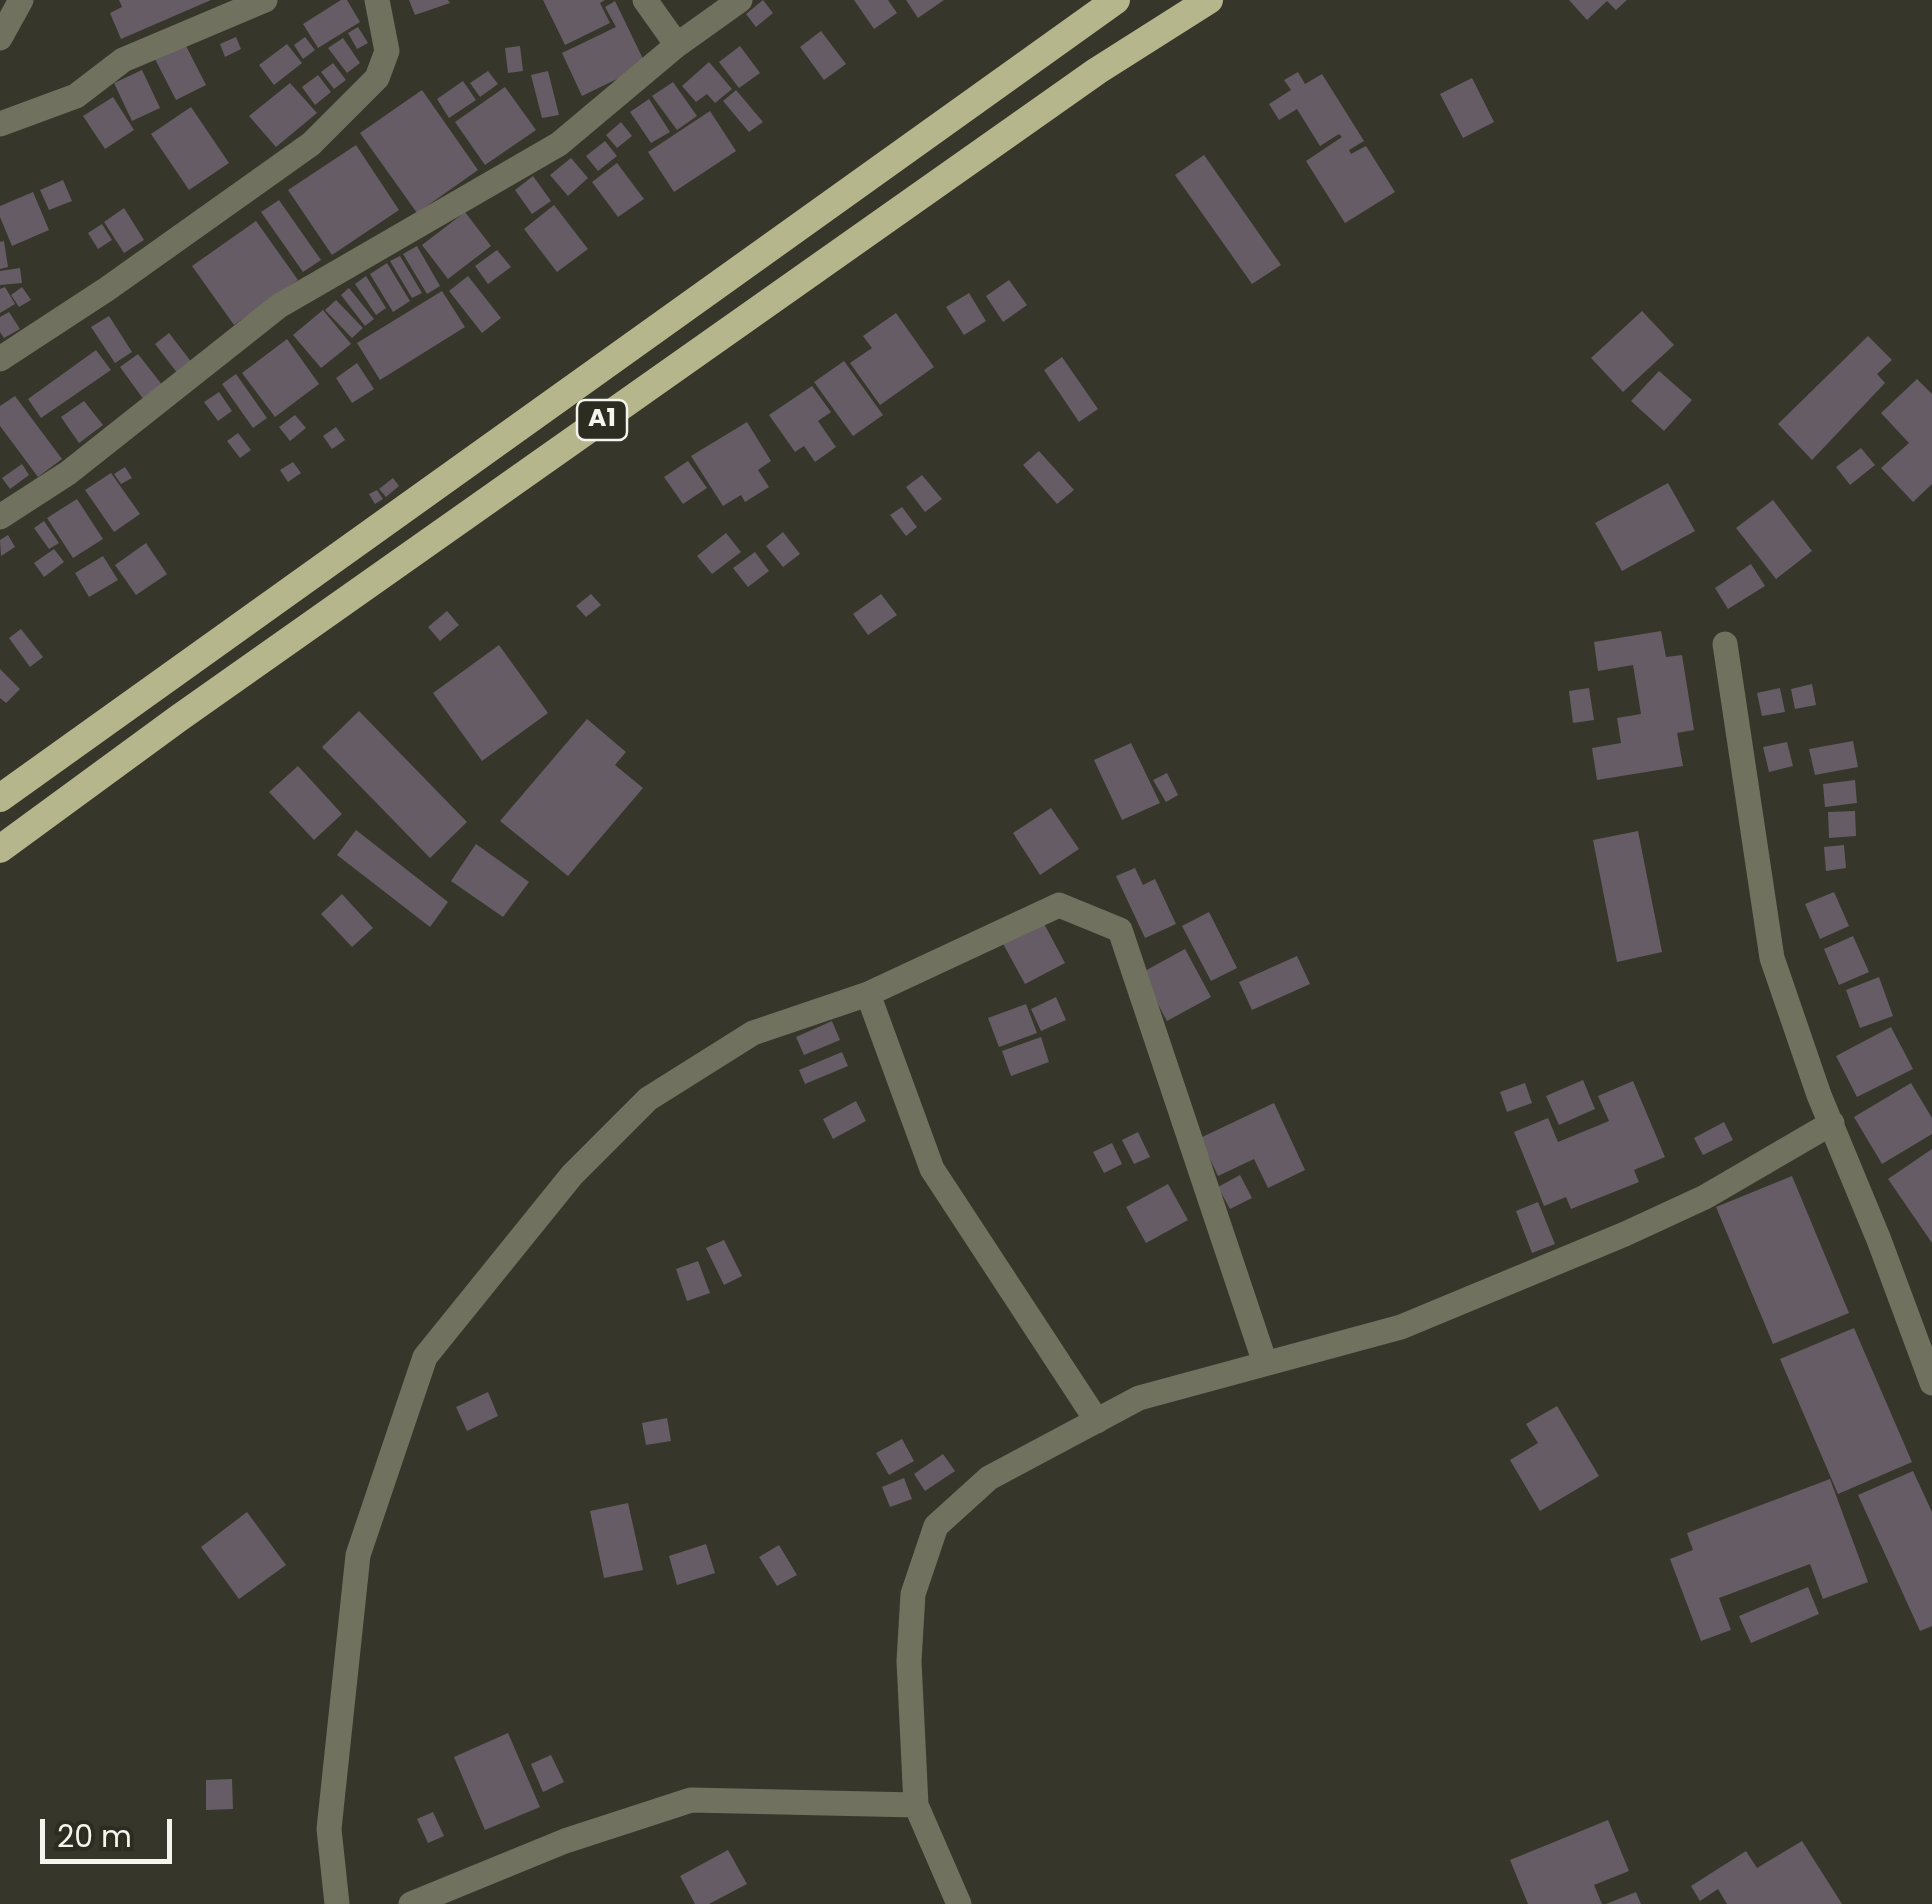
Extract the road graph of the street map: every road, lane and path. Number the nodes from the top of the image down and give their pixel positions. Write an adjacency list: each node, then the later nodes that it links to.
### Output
1 (21, 0): 8 (street)
2 (265, 0): 10 (street)
3 (378, 0): 11 (street)
4 (645, 0): 9 (street)
5 (740, 0): 9 (street)
6 (1116, 0): 13 (highway, A1)
7 (1209, 0): 14 (highway, A1)
8 (0, 38)
9 (677, 46): 12 (street)
10 (0, 124)
11 (0, 359)
12 (0, 517)
13 (318, 570): 14 (highway); 16 (highway, A1)
14 (342, 603): 17 (highway, A1)
15 (1725, 644): 19 (street)
16 (0, 798)
17 (0, 848)
18 (868, 994): 20 (street); 22 (street); 24 (street)
19 (1832, 1123): 20 (street); 21 (street)
20 (1265, 1363): 22 (street)
21 (1932, 1383)
22 (1097, 1420): 23 (street)
23 (916, 1805): 25 (street); 26 (street)
24 (337, 1904)
25 (411, 1904)
26 (958, 1904)

